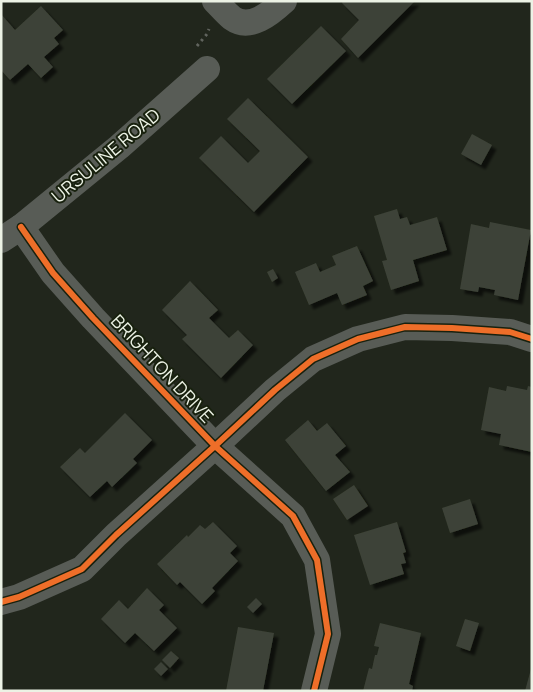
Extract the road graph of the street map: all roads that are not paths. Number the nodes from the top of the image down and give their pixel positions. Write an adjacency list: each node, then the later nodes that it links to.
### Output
1 (284, 1): 2 (street)
2 (213, 14)
3 (202, 58): 4 (street, URSULINE ROAD)
4 (11, 233): 6 (street, BRIGHTON DRIVE)
5 (532, 339): 6 (street)
6 (215, 446): 7 (street); 8 (street, BRIGHTON DRIVE)
7 (1, 602)
8 (314, 691)

